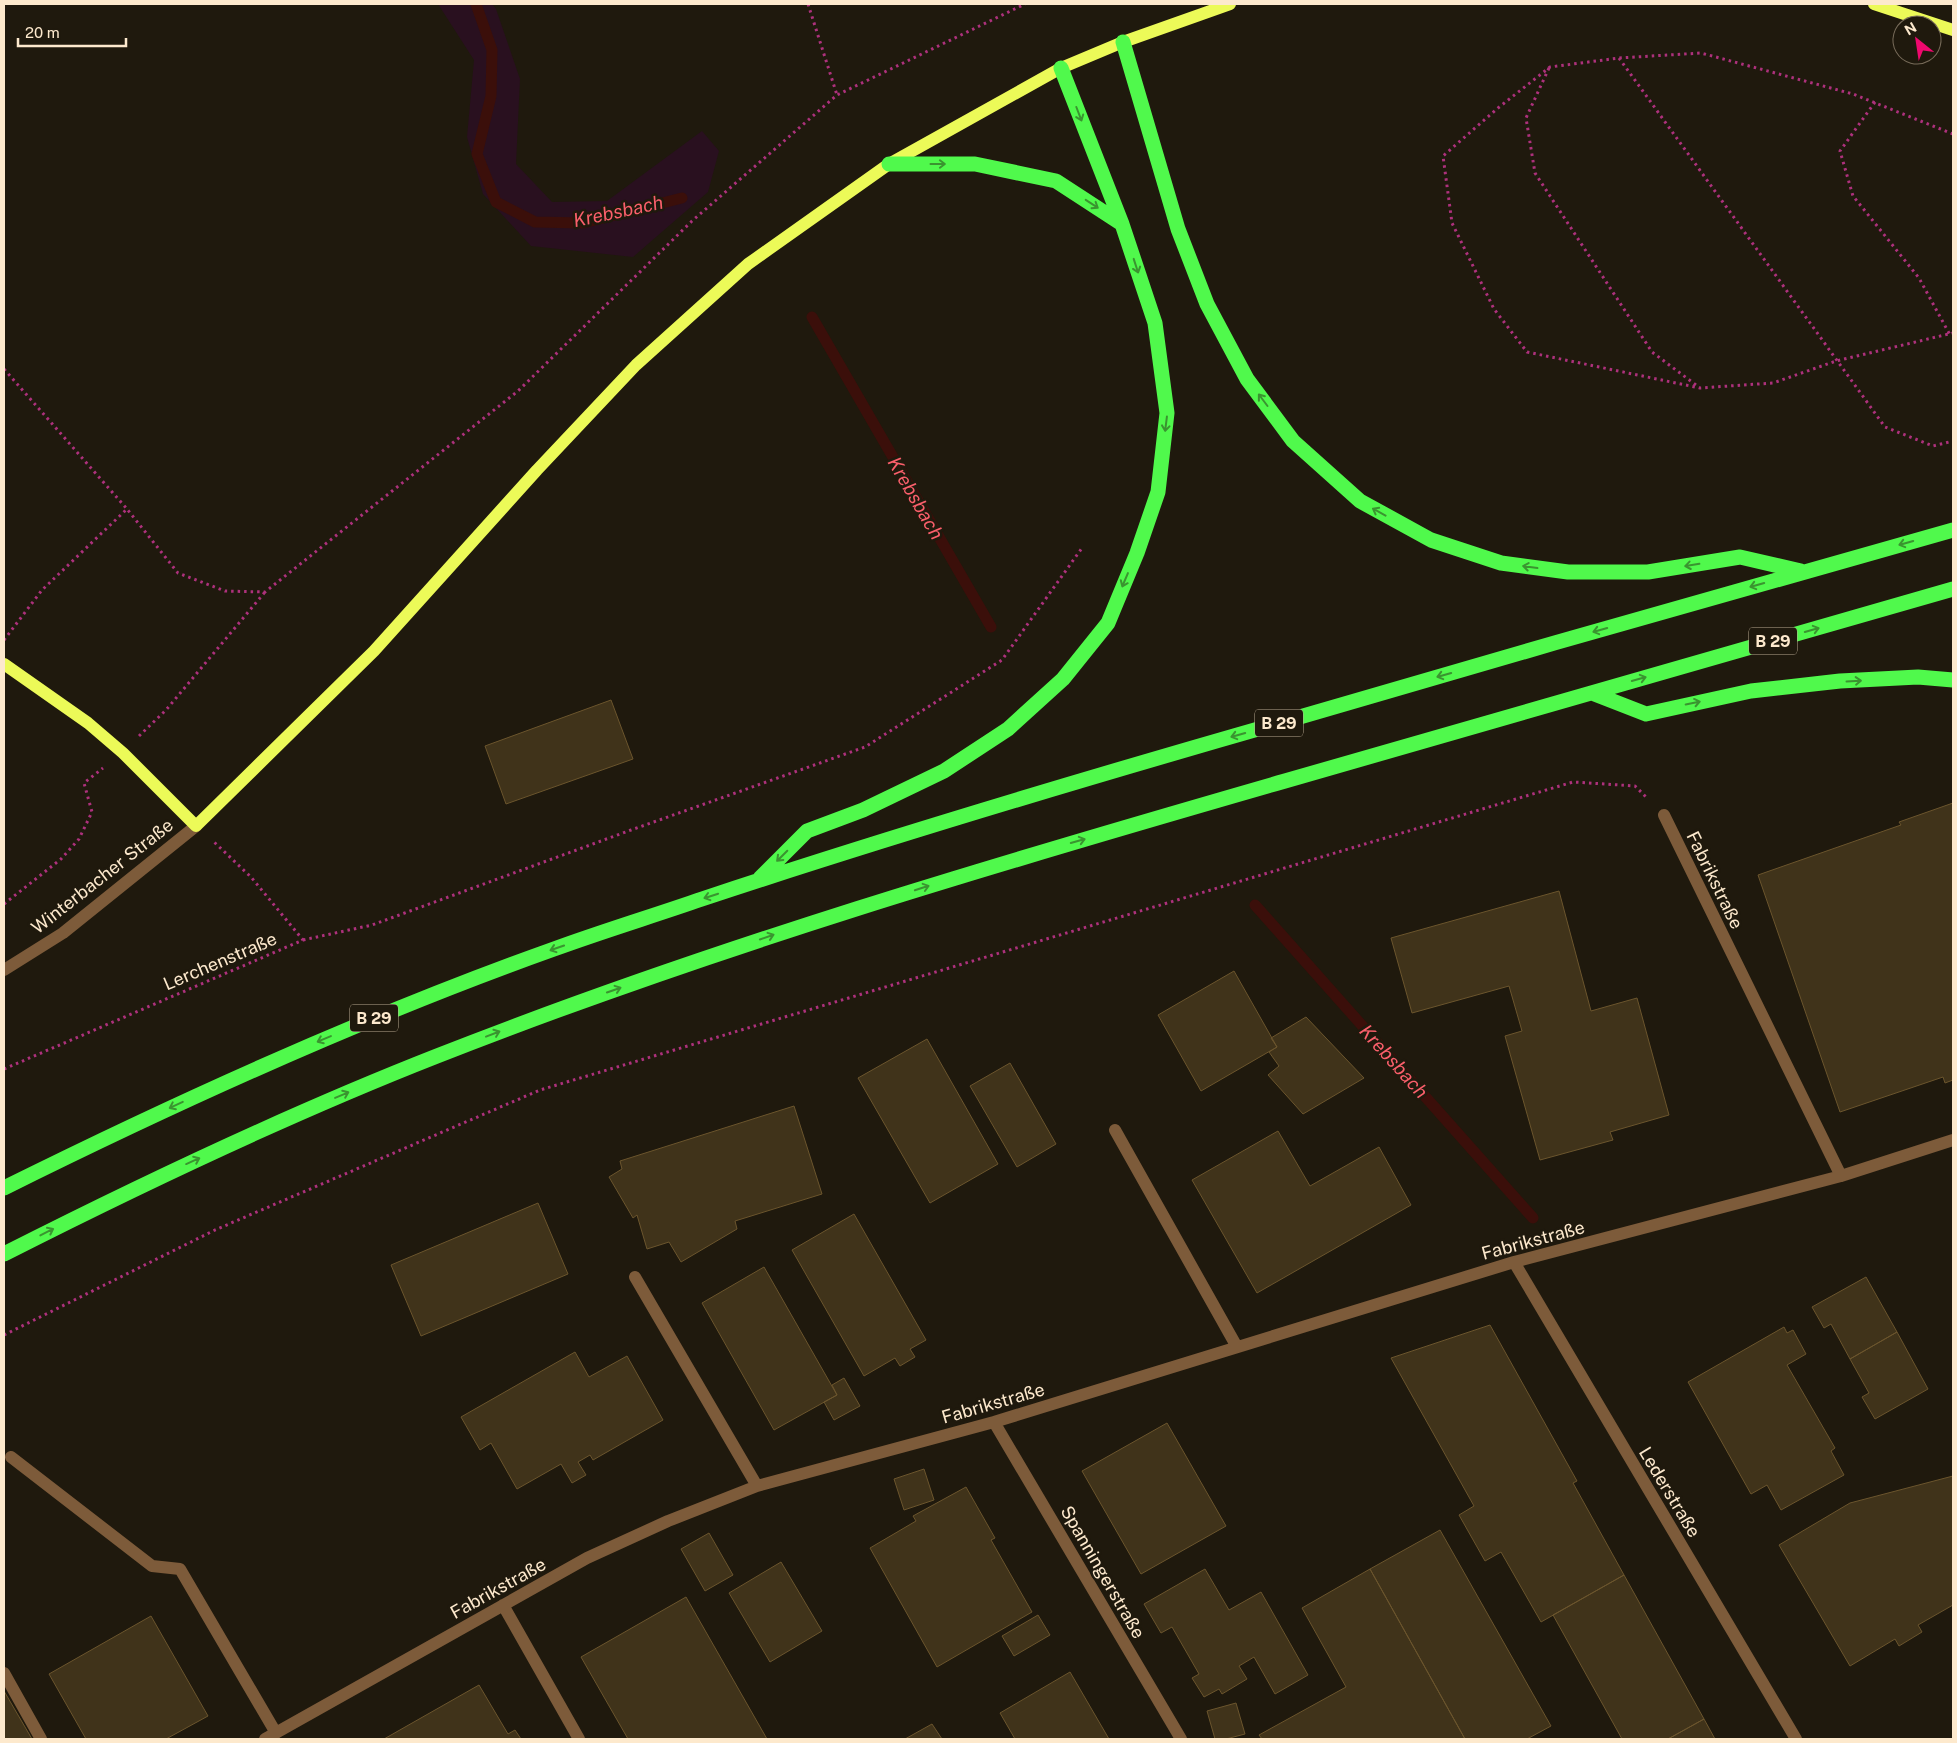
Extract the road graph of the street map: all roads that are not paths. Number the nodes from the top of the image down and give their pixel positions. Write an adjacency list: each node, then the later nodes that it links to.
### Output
1 (1230, 4): 4 (main road)
2 (1874, 4): 3 (main road)
3 (1953, 30)
4 (1123, 42): 5 (main road); 9 (highway, one-way to 4)
5 (1061, 68): 6 (main road); 7 (highway, one-way to 7)
6 (889, 164): 7 (highway, one-way to 7); 15 (main road)
7 (1122, 224): 16 (highway, one-way to 16)
8 (1953, 530): 9 (highway, B 29, one-way to 9)
9 (1803, 572): 16 (highway, B 29, one-way to 16)
10 (1953, 589): 13 (highway, B 29, one-way to 10)
11 (4, 664): 15 (main road)
12 (1953, 680): 13 (highway, one-way to 12)
13 (1592, 693): 22 (highway, B 29, one-way to 13)
14 (1664, 815): 20 (street, Fabrikstraße)
15 (196, 826): 17 (street, Winterbacher Straße)
16 (758, 881): 21 (highway, B 29, one-way to 21)
17 (4, 970)
18 (1115, 1130): 25 (street)
19 (1953, 1140): 20 (street, Fabrikstraße)
20 (1841, 1176): 23 (street, Fabrikstraße)
21 (4, 1188)
22 (4, 1254)
23 (1514, 1262): 25 (street, Fabrikstraße); 35 (street, Lederstraße)
24 (634, 1277): 28 (street)
25 (1237, 1346): 26 (street, Fabrikstraße)
26 (994, 1422): 28 (street, Fabrikstraße); 34 (street, Spanningerstraße)
27 (11, 1457): 31 (street)
28 (757, 1486): 29 (street, Fabrikstraße)
29 (503, 1605): 31 (street, Fabrikstraße); 33 (street)
30 (4, 1673): 32 (street)
31 (270, 1736)
32 (41, 1739)
33 (579, 1739)
34 (1181, 1739)
35 (1796, 1739)

